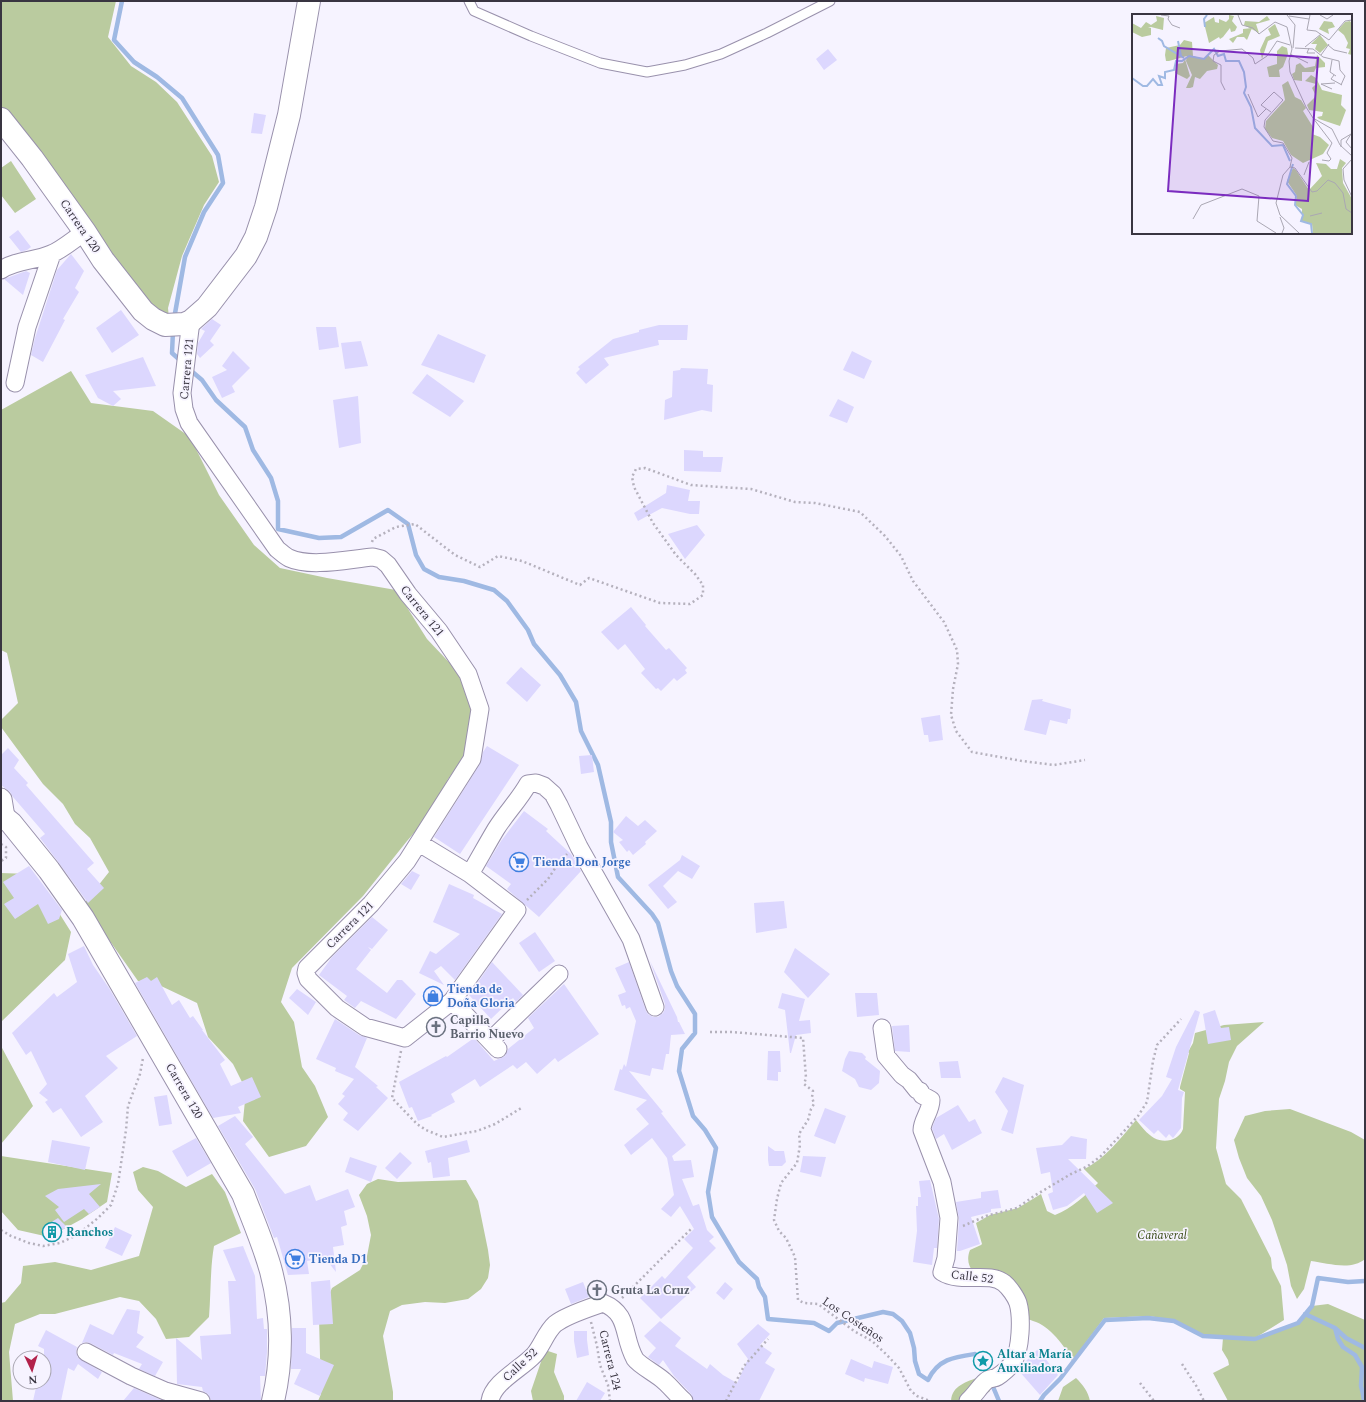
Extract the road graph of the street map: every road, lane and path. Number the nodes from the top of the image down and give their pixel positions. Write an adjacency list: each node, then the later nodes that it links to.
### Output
1 (309, 1): 8 (street)
2 (469, 1): 3 (lane)
3 (830, 1)
4 (1, 120): 5 (street, Carrera 120)
5 (85, 232): 6 (street); 8 (street, Carrera 120)
6 (52, 254): 7 (street); 9 (street)
7 (1, 270)
8 (180, 323): 10 (street, Carrera 121)
9 (15, 383)
10 (366, 558): 11 (path); 13 (street, Carrera 121)
11 (1084, 760)
12 (3, 809): 25 (street, Carrera 120)
13 (419, 843): 17 (street); 26 (street, Carrera 121)
14 (1, 844): 16 (path)
15 (580, 847): 17 (street); 18 (path); 21 (street)
16 (1, 861)
17 (470, 874): 18 (street)
18 (516, 910): 20 (street)
19 (559, 974): 20 (street)
20 (452, 1001): 26 (street)
21 (655, 1007)
22 (1180, 1019): 30 (path)
23 (882, 1028): 30 (street, Calle 52)
24 (710, 1032): 42 (path, Los Costeños)
25 (150, 1033): 29 (path); 37 (street, Carrera 120)
26 (405, 1038): 27 (path)
27 (523, 1107)
28 (691, 1229): 31 (path, Carrera 124)
29 (1, 1230)
30 (947, 1246): 43 (street, Calle 52)
31 (608, 1306): 38 (street, Calle 52); 39 (path, Carrera 124); 40 (street)
32 (768, 1339): 41 (path)
33 (86, 1352): 36 (street)
34 (1182, 1364): 45 (path)
35 (1140, 1383): 44 (path)
36 (201, 1401)
37 (273, 1401)
38 (490, 1401)
39 (610, 1401)
40 (684, 1401)
41 (726, 1401)
42 (930, 1401)
43 (968, 1401)
44 (1154, 1401)
45 (1204, 1401)

